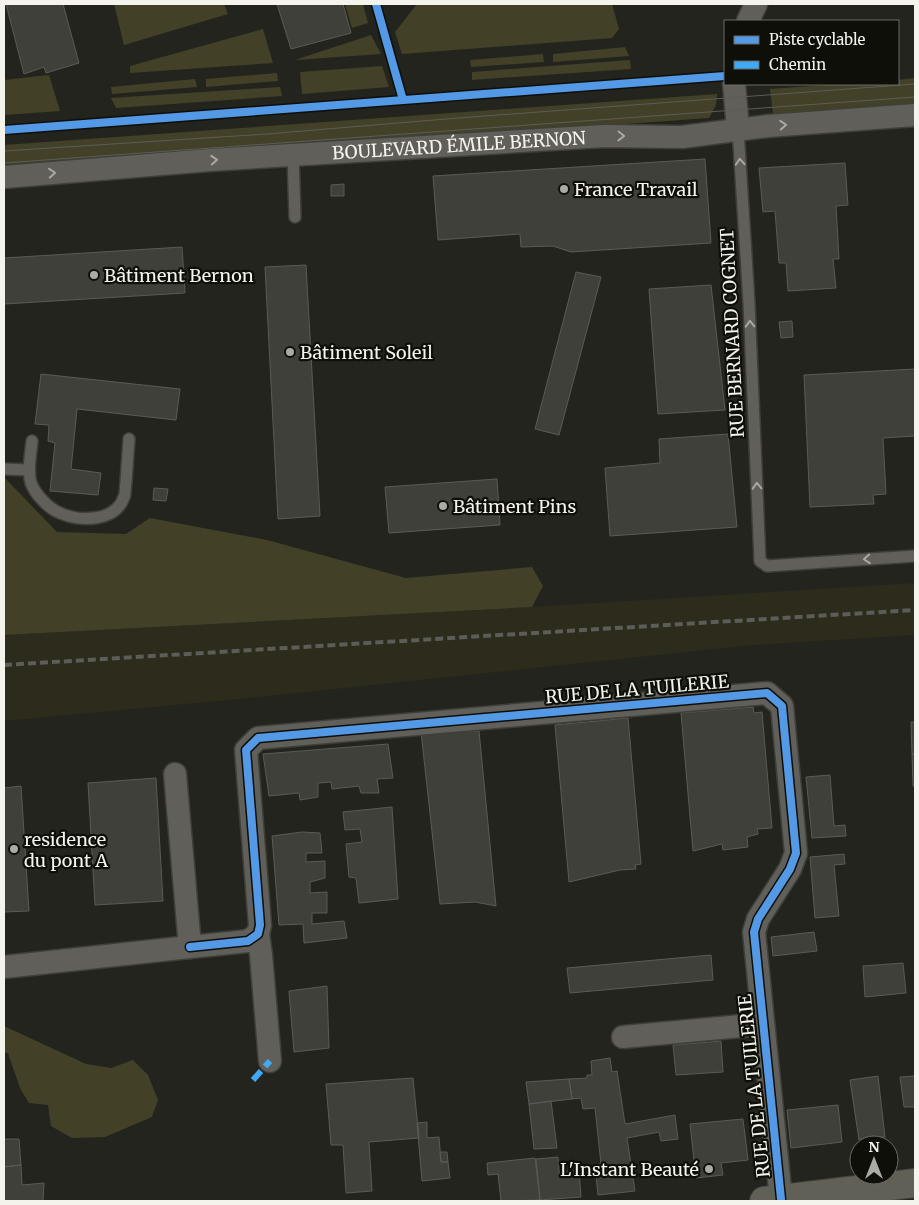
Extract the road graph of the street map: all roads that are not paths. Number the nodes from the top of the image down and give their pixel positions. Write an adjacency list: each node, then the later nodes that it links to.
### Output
1 (756, 4): 2 (street)
2 (748, 20)
3 (734, 85): 5 (street)
4 (915, 115): 5 (street, BOULEVARD ÉMILE BERNON, one-way to 4)
5 (738, 129): 6 (street, BOULEVARD ÉMILE BERNON, one-way to 5); 13 (lane, RUE BERNARD COGNET, one-way to 5)
6 (293, 154): 7 (street, BOULEVARD ÉMILE BERNON, one-way to 6); 8 (lane)
7 (4, 177)
8 (295, 217)
9 (130, 439): 12 (lane)
10 (32, 440): 12 (lane)
11 (4, 469): 12 (lane)
12 (29, 470)
13 (915, 556)
14 (175, 774): 16 (street)
15 (258, 934): 16 (street); 18 (street, RUE DE LA TUILERIE); 20 (street, RUE DE LA TUILERIE)
16 (190, 947): 17 (street)
17 (4, 967)
18 (763, 1024): 19 (street); 22 (street, RUE DE LA TUILERIE)
19 (623, 1037)
20 (270, 1061)
21 (915, 1183): 22 (main road)
22 (772, 1200)

